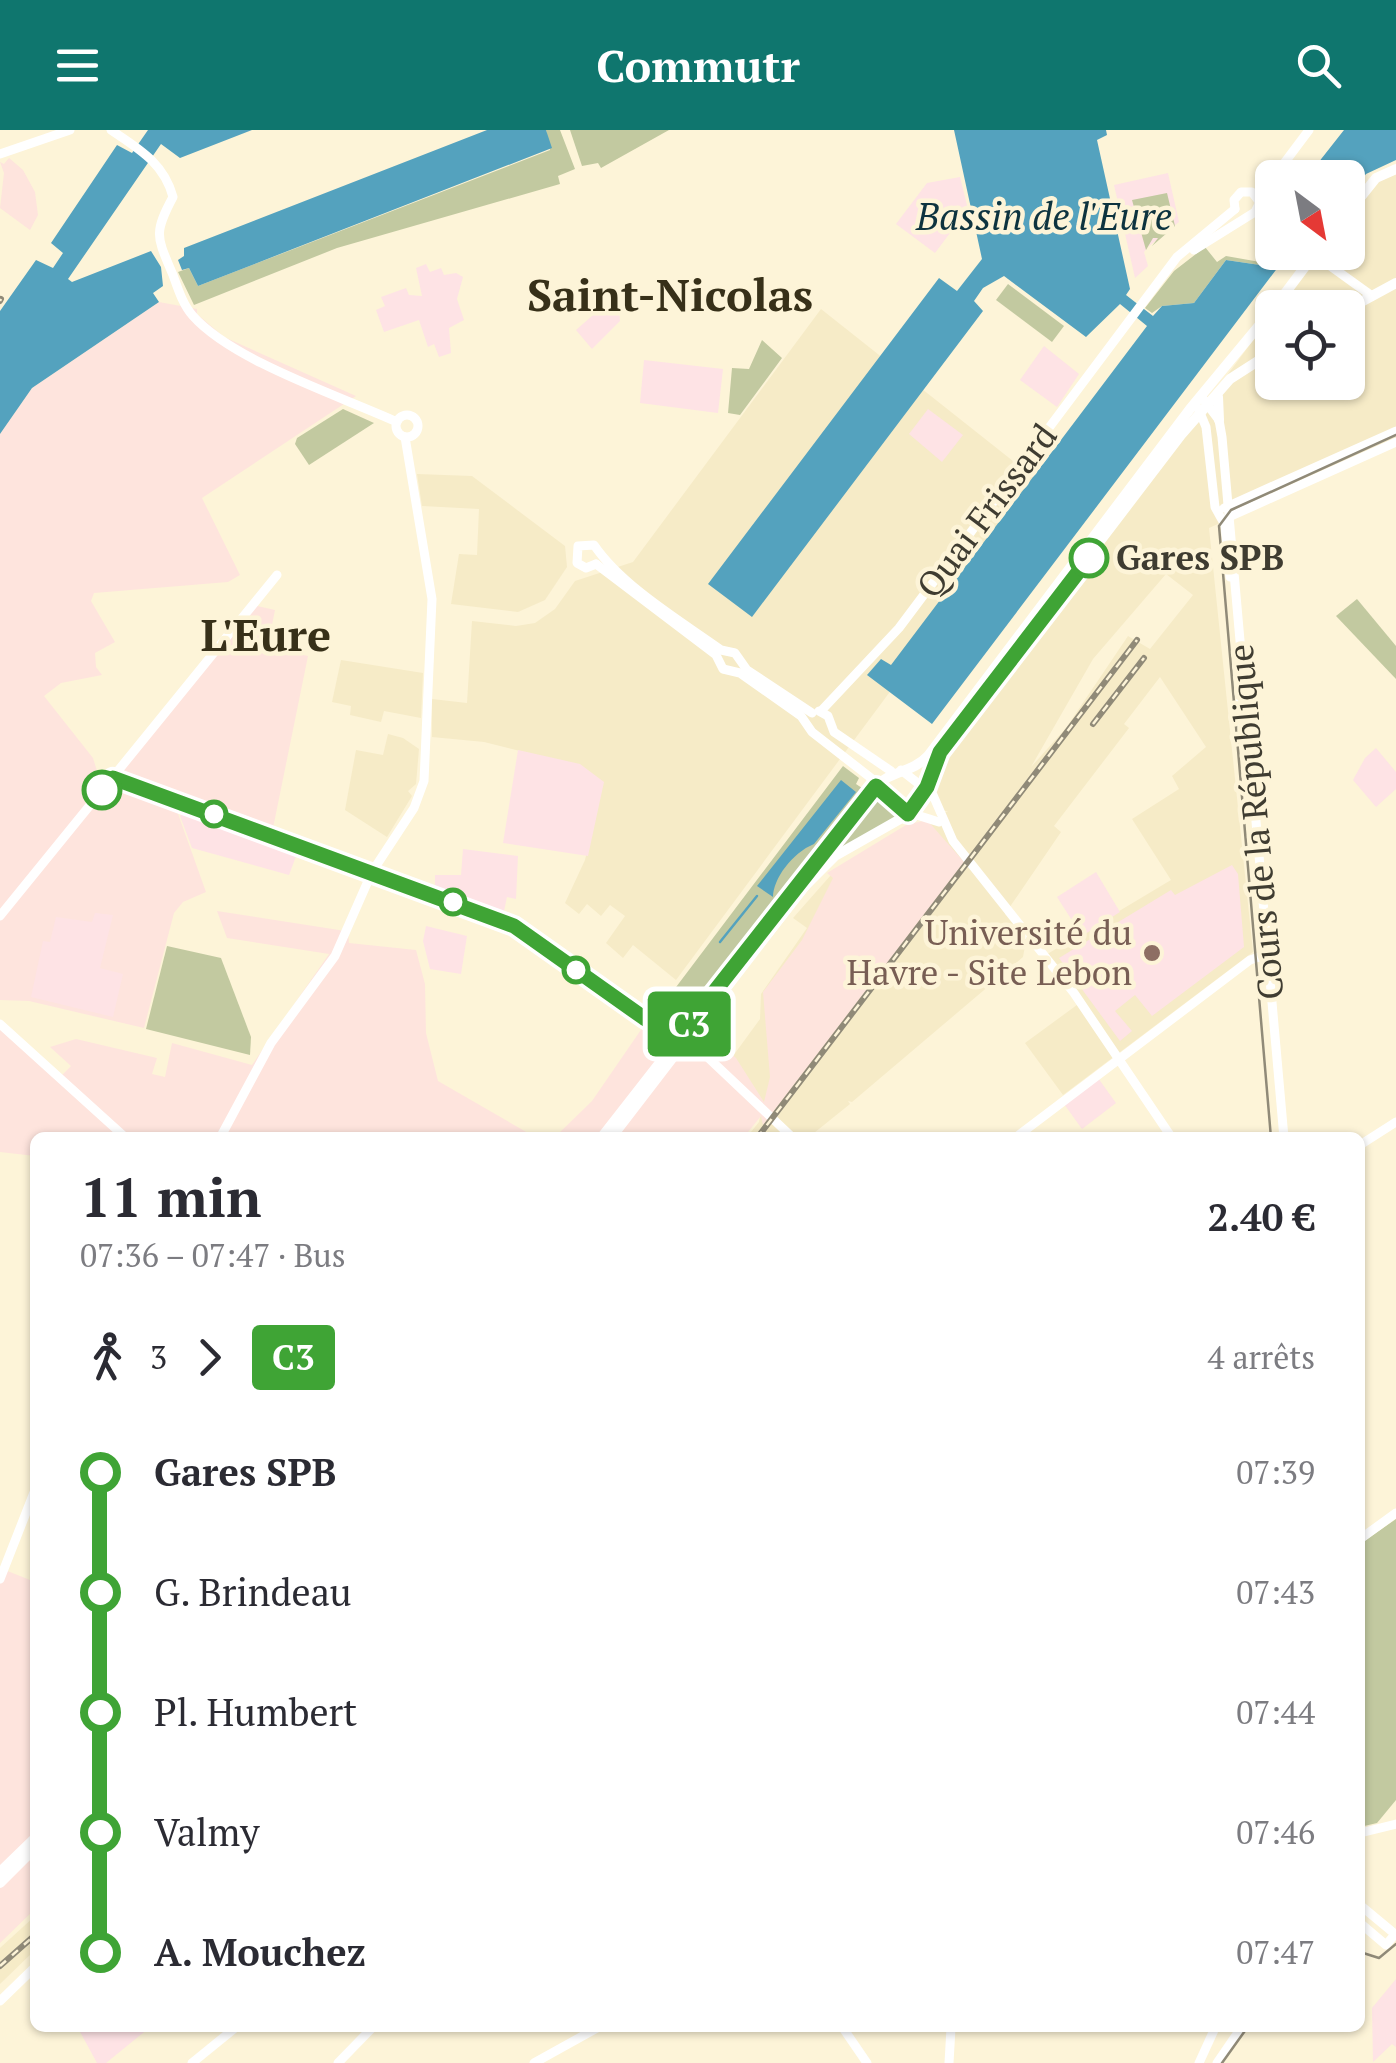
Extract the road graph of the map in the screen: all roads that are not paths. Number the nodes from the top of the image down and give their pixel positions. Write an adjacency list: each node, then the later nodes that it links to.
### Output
1 (70, 130): 4 (street)
2 (1308, 130): 5 (street)
3 (113, 131): 20 (street)
4 (0, 154)
5 (1286, 160)
6 (1396, 169): 7 (main road)
7 (1365, 191)
8 (1255, 202): 9 (street)
9 (1253, 205): 10 (street); 10 (street); 12 (street)
10 (1235, 209): 12 (street)
11 (1337, 270): 14 (street)
12 (1168, 271): 32 (street, Quai Frissard)
13 (1396, 282): 14 (main road)
14 (1372, 296): 15 (main road)
15 (1365, 300)
16 (1255, 335): 18 (main road)
17 (1255, 363): 18 (main road)
18 (1206, 403): 19 (main road); 21 (main road); 22 (street); 27 (main road)
19 (1219, 420): 26 (street)
20 (397, 422): 24 (street); 24 (street)
21 (1190, 426): 22 (street); 27 (main road)
22 (1206, 428): 26 (street)
23 (1396, 431): 26 (street)
24 (405, 437): 40 (street)
25 (1396, 442): 26 (street)
26 (1226, 511): 42 (street, Cours de la République)
27 (1090, 549): 34 (main road); 37 (main road)
28 (598, 560): 30 (street)
29 (278, 575): 35 (street)
30 (722, 657): 31 (street); 31 (street)
31 (736, 666): 32 (street)
32 (820, 717): 33 (street); 33 (street); 34 (street)
33 (818, 734): 36 (street)
34 (896, 771): 36 (main road); 37 (street)
35 (113, 778): 40 (street); 41 (street)
36 (876, 786): 38 (street); 44 (main road)
37 (930, 793): 38 (main road); 39 (street)
38 (912, 815): 39 (street); 44 (main road)
39 (944, 826): 45 (street)
40 (372, 872): 44 (street); 48 (street)
41 (0, 916)
42 (1266, 955): 45 (street); 54 (street, Cours de la République)
43 (0, 1024): 47 (street)
44 (682, 1040): 49 (main road); 50 (main road); 51 (street)
45 (1116, 1061): 52 (street); 53 (street)
46 (1396, 1122): 55 (street)
47 (119, 1132)
48 (223, 1132)
49 (606, 1132)
50 (615, 1132)
51 (786, 1132)
52 (1023, 1132)
53 (1168, 1132)
54 (1281, 1132)
55 (1365, 1141)
56 (30, 1503): 59 (street)
57 (1396, 1513): 58 (street)
58 (1365, 1535)
59 (0, 1579)
60 (1396, 1824): 61 (street)
61 (1365, 1832)
62 (30, 1843): 64 (main road)
63 (30, 1853): 65 (main road)
64 (0, 1872)
65 (0, 1883)
66 (1365, 1910): 68 (street)
67 (1365, 1926): 68 (street)
68 (1396, 1932)
69 (30, 1972): 70 (street)
70 (0, 2001)
71 (229, 2032): 78 (street)
72 (368, 2032): 79 (street)
73 (846, 2032): 81 (street)
74 (951, 2032): 82 (street)
75 (1213, 2032): 83 (street)
76 (1238, 2032): 84 (street)
77 (588, 2033): 80 (street)
78 (192, 2063)
79 (338, 2063)
80 (534, 2063)
81 (867, 2063)
82 (949, 2063)
83 (1199, 2063)
84 (1217, 2063)

